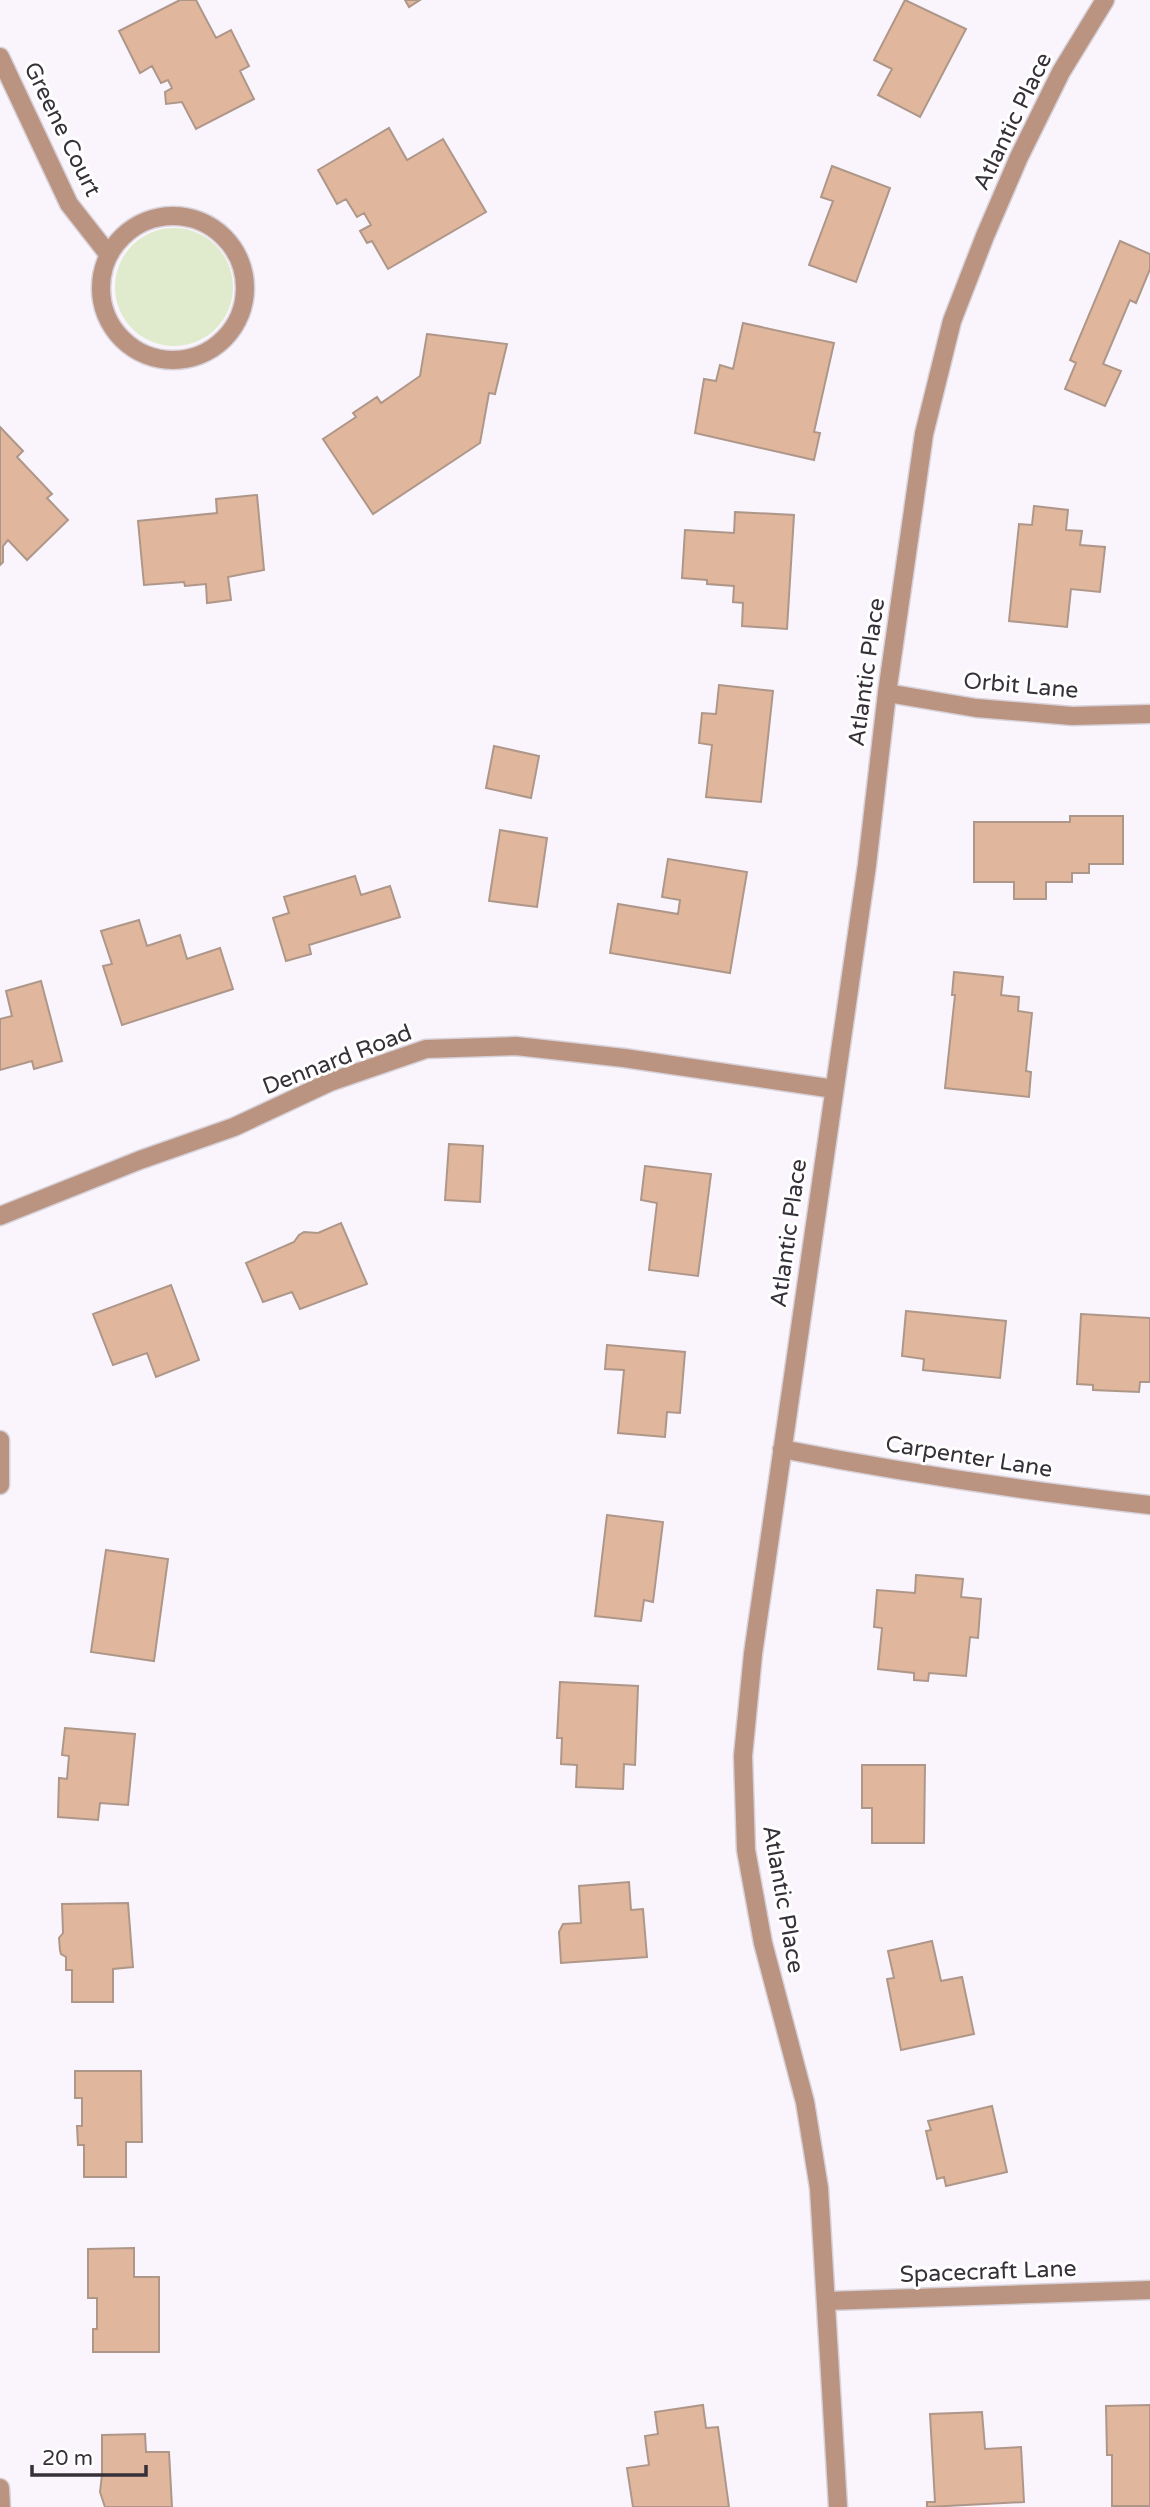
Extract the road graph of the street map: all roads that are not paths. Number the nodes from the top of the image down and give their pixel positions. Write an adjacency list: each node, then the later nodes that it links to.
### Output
1 (1105, 0): 4 (street, Atlantic Place)
2 (0, 57): 3 (street, Greene Court)
3 (109, 255): 3 (street)
4 (887, 693): 5 (street, Orbit Lane); 6 (street, Atlantic Place)
5 (1150, 714)
6 (834, 1089): 7 (street, Dennard Road); 9 (street, Atlantic Place)
7 (0, 1216)
8 (0, 1440): 10 (street)
9 (782, 1449): 11 (street, Carpenter Lane); 13 (street, Atlantic Place)
10 (0, 1485)
11 (1150, 1505)
12 (1150, 2290): 13 (street, Spacecraft Lane)
13 (827, 2301): 16 (street, Atlantic Place)
14 (0, 2488): 15 (street)
15 (1, 2507)
16 (838, 2507)

